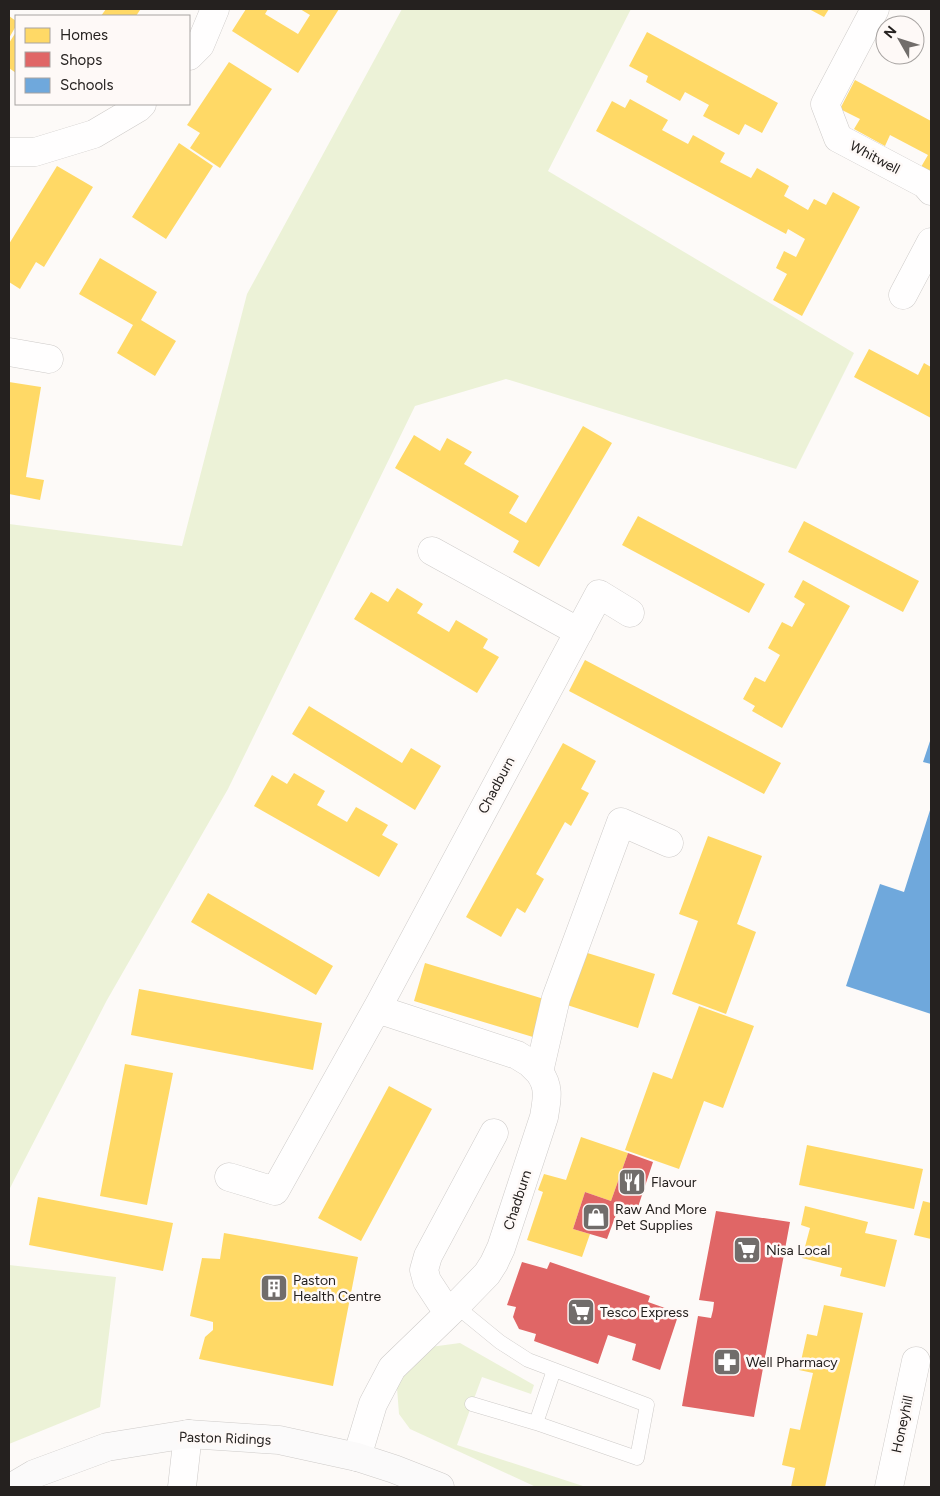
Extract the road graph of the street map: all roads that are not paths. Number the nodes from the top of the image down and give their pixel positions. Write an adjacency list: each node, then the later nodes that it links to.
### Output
1 (215, 9): 3 (street)
2 (875, 9): 6 (street, Whitwell)
3 (190, 55)
4 (141, 105): 5 (street)
5 (9, 152)
6 (931, 191)
7 (931, 242): 8 (street)
8 (903, 295)
9 (10, 345): 10 (street)
10 (49, 359)
11 (432, 551): 13 (street)
12 (630, 613): 13 (street, Chadburn)
13 (579, 632): 15 (street, Chadburn)
14 (669, 843): 16 (street)
15 (377, 1009): 16 (street); 18 (street, Chadburn)
16 (539, 1072): 19 (street, Chadburn)
17 (494, 1133): 19 (street)
18 (229, 1177)
19 (452, 1310): 21 (lane); 25 (street, Chadburn)
20 (916, 1361): 29 (street, Honeyhill)
21 (554, 1370): 23 (lane); 23 (lane)
22 (472, 1404): 23 (lane)
23 (536, 1423)
24 (188, 1434): 25 (street, Paston Ridings); 26 (street, Paston Ridings); 27 (street)
25 (357, 1458): 28 (street, Paston Ridings)
26 (12, 1487)
27 (182, 1487)
28 (440, 1487)
29 (889, 1487)

